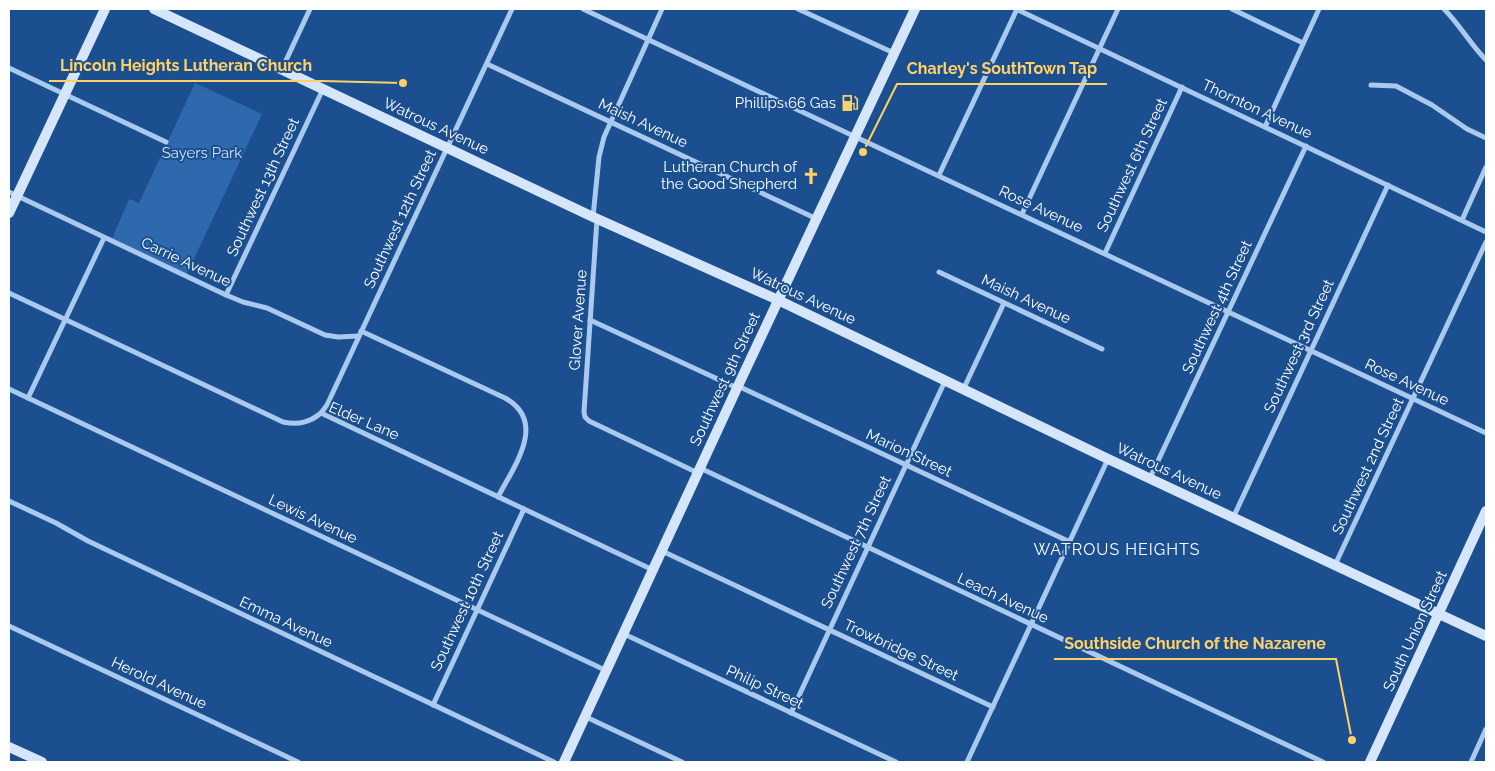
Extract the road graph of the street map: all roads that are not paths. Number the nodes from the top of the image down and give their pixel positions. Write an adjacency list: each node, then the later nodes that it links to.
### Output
1 (105, 9): 25 (street)
2 (154, 9): 21 (street, Watrous Avenue)
3 (310, 9): 21 (street)
4 (512, 9): 19 (street, Southwest 12th Street)
5 (583, 9): 14 (street, Rose Avenue)
6 (662, 9): 14 (street, Glover Avenue)
7 (798, 9): 17 (street)
8 (915, 9): 17 (street, Southwest 9th Street)
9 (1017, 9): 16 (street, Thornton Avenue); 34 (street)
10 (1118, 9): 16 (street)
11 (1232, 9): 15 (street)
12 (1319, 9): 15 (street)
13 (1444, 9): 18 (street)
14 (648, 39): 26 (street, Glover Avenue); 28 (street, Rose Avenue)
15 (1303, 43): 27 (street)
16 (1099, 48): 23 (street, Thornton Avenue); 38 (street)
17 (894, 54): 28 (street, Southwest 9th Street)
18 (1486, 60)
19 (487, 64): 26 (street, Maish Avenue); 32 (street, Southwest 12th Street)
20 (9, 68): 25 (street)
21 (282, 69): 24 (street, Watrous Avenue)
22 (1371, 84): 29 (street)
23 (1182, 87): 27 (street, Thornton Avenue); 45 (street, Southwest 6th Street)
24 (323, 89): 32 (street, Watrous Avenue); 48 (street, Southwest 13th Street)
25 (65, 94): 30 (street); 36 (street)
26 (610, 121): 39 (street, Glover Avenue); 40 (street, Maish Avenue)
27 (1265, 127): 31 (street, Thornton Avenue)
28 (856, 136): 34 (street, Rose Avenue); 40 (street, Southwest 9th Street)
29 (1486, 138)
30 (166, 142)
31 (1306, 146): 35 (street, Thornton Avenue); 51 (street, Southwest 4th Street)
32 (447, 148): 39 (street, Watrous Avenue); 54 (street, Southwest 12th Street)
33 (1486, 167): 41 (street)
34 (939, 175): 38 (street, Rose Avenue)
35 (1388, 185): 41 (street, Thornton Avenue); 56 (street, Southwest 3rd Street)
36 (13, 194): 37 (street); 43 (street, Carrie Avenue)
37 (9, 213)
38 (1022, 214): 45 (street, Rose Avenue)
39 (595, 218): 49 (street, Watrous Avenue); 53 (street, Glover Avenue)
40 (816, 219): 49 (street, Southwest 9th Street)
41 (1462, 220): 42 (street, Thornton Avenue)
42 (1486, 232)
43 (104, 238): 48 (street, Carrie Avenue); 52 (street)
44 (1486, 242): 62 (street, Southwest 2nd Street)
45 (1105, 253): 51 (street, Rose Avenue)
46 (939, 272): 50 (street, Maish Avenue)
47 (9, 293): 52 (street, Elder Lane)
48 (226, 295): 54 (street, Carrie Avenue)
49 (778, 300): 57 (street, Watrous Avenue); 58 (street, Southwest 9th Street)
50 (1004, 303): 55 (street, Maish Avenue); 60 (street)
51 (1229, 311): 56 (street, Rose Avenue); 69 (street, Southwest 4th Street)
52 (65, 320): 61 (street); 63 (street, Elder Lane)
53 (590, 320): 58 (street, Marion Street); 64 (street, Glover Avenue)
54 (360, 333): 63 (street, Southwest 12th Street); 70 (street, Carrie Avenue)
55 (1102, 349)
56 (1311, 350): 62 (street, Rose Avenue); 74 (street, Southwest 3rd Street)
57 (944, 381): 60 (street, Watrous Avenue); 67 (street, Southwest 7th Street)
58 (738, 387): 67 (street, Marion Street); 68 (street, Southwest 9th Street)
59 (9, 389): 61 (street, Lewis Avenue)
60 (963, 390): 66 (street, Watrous Avenue)
61 (28, 398): 80 (street, Lewis Avenue)
62 (1413, 399): 65 (street, Rose Avenue); 78 (street, Southwest 2nd Street)
63 (321, 413): 70 (street, Elder Lane)
64 (589, 421): 68 (street, Leach Avenue)
65 (1486, 433)
66 (1108, 459): 69 (street, Watrous Avenue); 75 (street)
67 (906, 465): 75 (street, Marion Street); 76 (street, Southwest 7th Street)
68 (699, 471): 76 (street, Leach Avenue); 77 (street, Southwest 9th Street)
69 (1150, 479): 74 (street, Watrous Avenue)
70 (498, 497): 72 (street, Elder Lane)
71 (9, 501): 88 (street, Emma Avenue)
72 (524, 509): 79 (street, Elder Lane); 80 (street, Southwest 10th Street)
73 (1486, 512): 81 (street, South Union Street)
74 (1233, 518): 78 (street, Watrous Avenue)
75 (1070, 542): 82 (street)
76 (868, 547): 82 (street, Leach Avenue); 84 (street, Southwest 7th Street)
77 (662, 551): 79 (street, Southwest 9th Street); 84 (street, Trowbridge Street)
78 (1335, 566): 81 (street, Watrous Avenue)
79 (654, 570): 85 (street, Southwest 9th Street)
80 (477, 610): 87 (street, Lewis Avenue); 88 (street, Southwest 10th Street)
81 (1438, 614): 86 (street, Watrous Avenue); 103 (street, South Union Street)
82 (1031, 625): 89 (street); 102 (street, Leach Avenue)
83 (9, 626): 96 (street, Herold Avenue)
84 (829, 630): 89 (street, Trowbridge Street); 90 (street, Southwest 7th Street)
85 (624, 634): 87 (street, Southwest 9th Street); 90 (street, Philip Street)
86 (1486, 636)
87 (608, 671): 91 (street, Southwest 9th Street)
88 (432, 705): 97 (street, Emma Avenue)
89 (993, 707): 101 (street)
90 (791, 713): 100 (street, Philip Street)
91 (586, 717): 98 (street, Southwest 9th Street); 99 (street)
92 (1486, 729): 93 (street)
93 (1485, 737): 104 (street)
94 (9, 747): 95 (street)
95 (42, 762)
96 (298, 762)
97 (554, 762)
98 (564, 762)
99 (682, 762)
100 (896, 762)
101 (967, 762)
102 (1323, 762)
103 (1370, 762)
104 (1471, 762)

